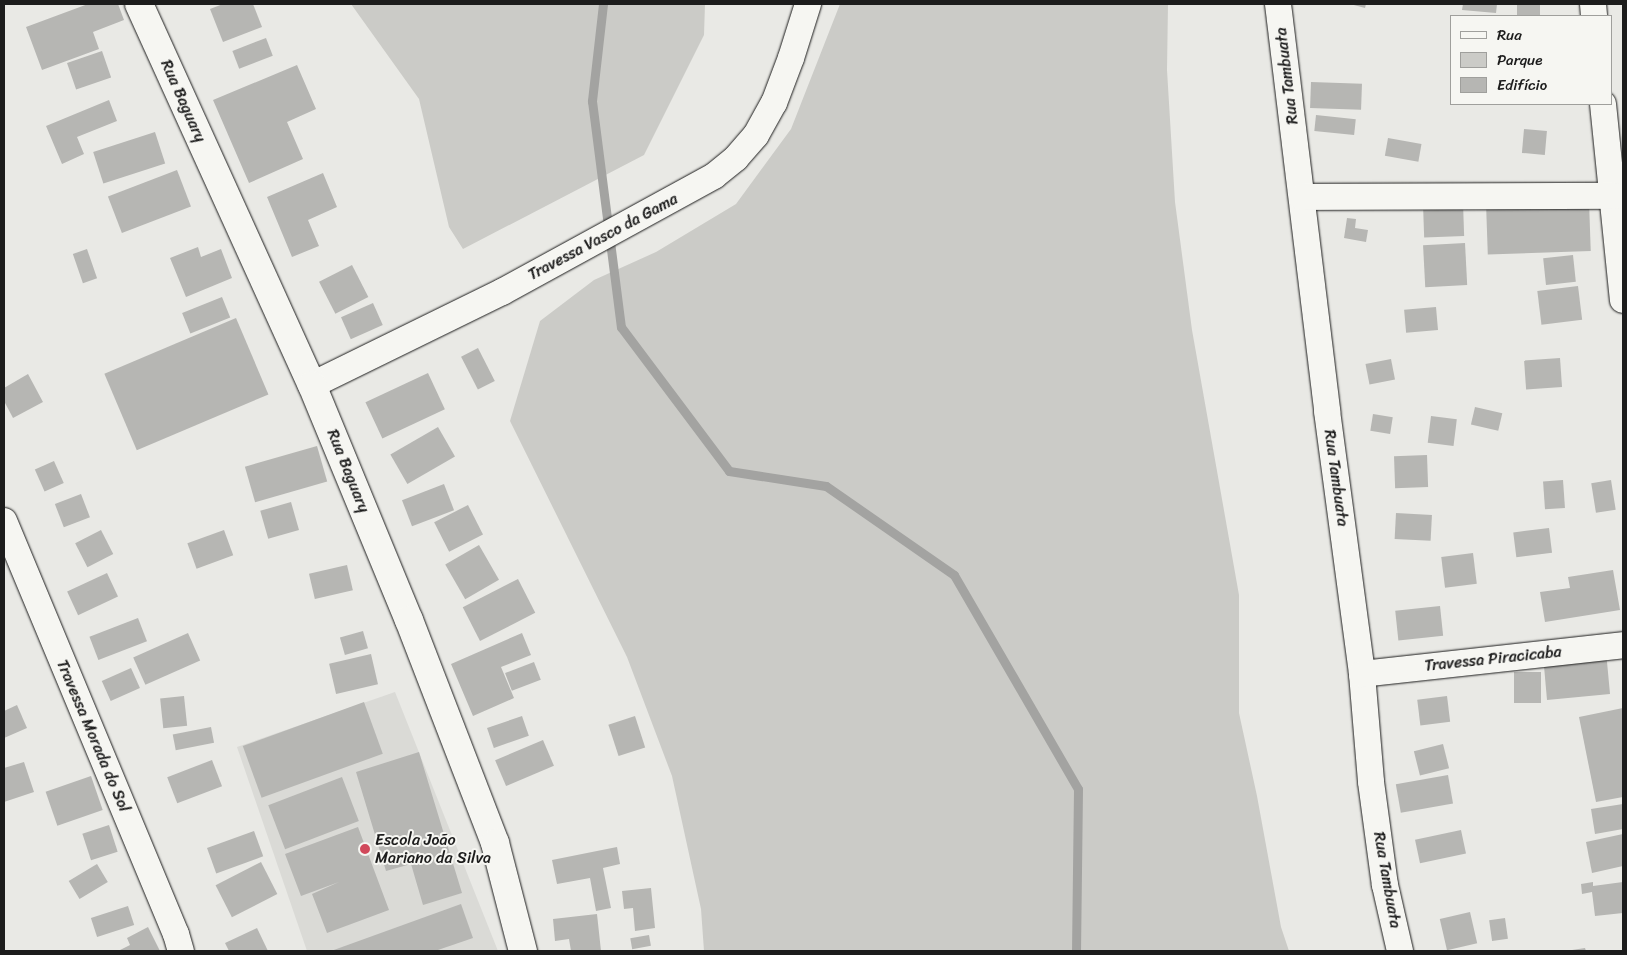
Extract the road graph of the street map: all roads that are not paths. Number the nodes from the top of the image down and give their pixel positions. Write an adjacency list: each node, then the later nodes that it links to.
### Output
1 (139, 4): 8 (street, Rua Baguary)
2 (808, 4): 8 (street, Travessa Vasco da Gama)
3 (1278, 4): 6 (street, Rua Tambuata)
4 (1603, 105): 5 (street)
5 (1613, 196): 6 (street); 7 (street)
6 (1302, 197): 11 (street, Rua Tambuata)
7 (1623, 300)
8 (312, 385): 13 (street, Rua Baguary)
9 (4, 521): 12 (street, Travessa Morada do Sol)
10 (1623, 645): 11 (street, Travessa Piracicaba)
11 (1362, 674): 14 (street, Rua Tambuata)
12 (181, 951)
13 (523, 951)
14 (1400, 951)

